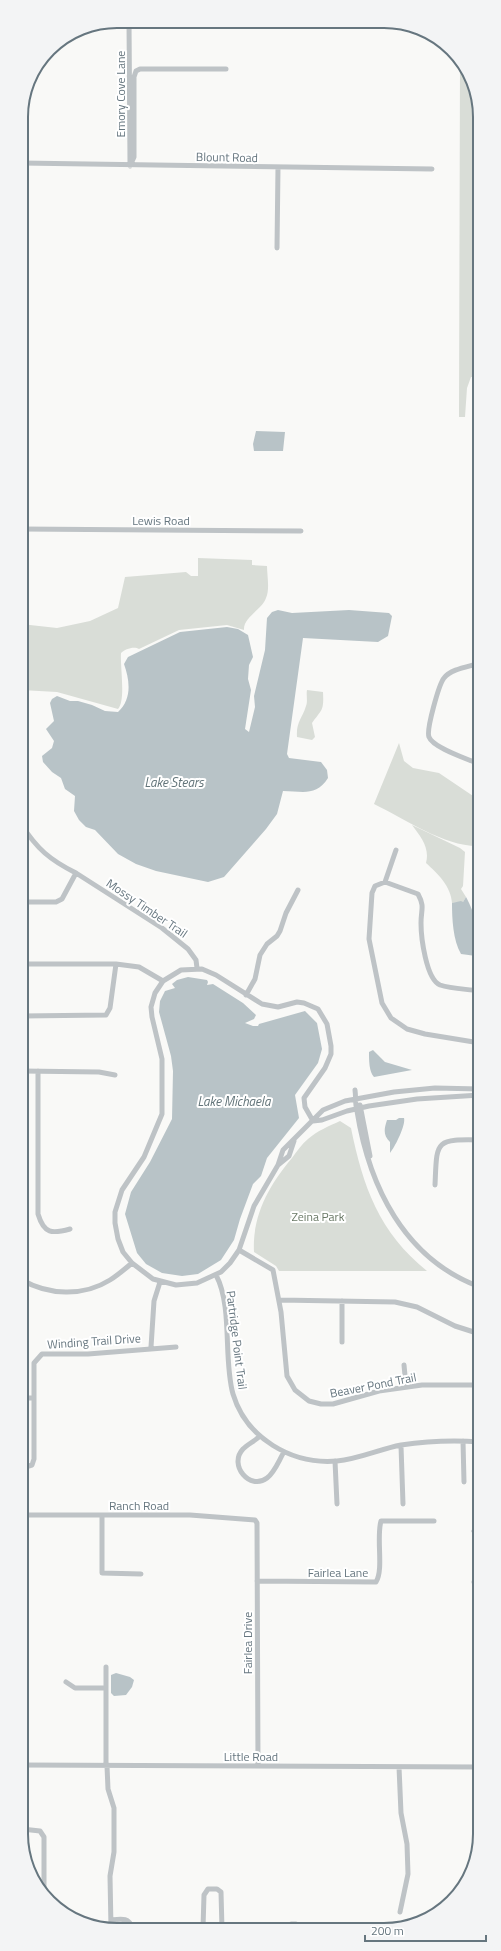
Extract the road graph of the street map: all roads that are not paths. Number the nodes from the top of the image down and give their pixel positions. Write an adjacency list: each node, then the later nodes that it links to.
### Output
1 (129, 28): 4 (street, Emory Cove Lane)
2 (226, 69): 4 (street)
3 (28, 163): 4 (street, Blount Road)
4 (130, 166): 5 (street, Blount Road)
5 (278, 167): 6 (street, Blount Road); 7 (street)
6 (432, 169)
7 (277, 248)
8 (28, 529): 9 (street, Lewis Road)
9 (301, 531)
10 (473, 667): 11 (street)
11 (473, 761)
12 (28, 832): 14 (street, Mossy Timber Trail)
13 (396, 850): 15 (street)
14 (76, 873): 17 (street); 20 (street, Mossy Timber Trail)
15 (385, 882): 22 (street); 25 (street)
16 (298, 890): 23 (street)
17 (28, 902)
18 (28, 964): 19 (street)
19 (116, 964): 21 (street); 24 (street)
20 (197, 968): 21 (street); 23 (street)
21 (163, 981): 39 (street)
22 (473, 990)
23 (246, 995): 34 (street)
24 (28, 1016)
25 (473, 1042)
26 (28, 1071): 27 (street)
27 (38, 1071): 28 (street); 37 (street)
28 (115, 1075)
29 (473, 1089): 32 (street)
30 (355, 1090): 32 (street)
31 (473, 1095): 33 (street)
32 (357, 1099): 33 (street); 34 (street)
33 (358, 1108): 34 (street); 43 (street)
34 (313, 1121): 38 (street)
35 (473, 1140): 36 (street)
36 (435, 1185)
37 (70, 1229)
38 (239, 1250): 40 (street); 44 (street, Beaver Pond Trail)
39 (132, 1263): 41 (street); 42 (street)
40 (216, 1275): 41 (street); 55 (street, Partridge Point Trail)
41 (160, 1282): 48 (street)
42 (28, 1283)
43 (473, 1284)
44 (280, 1300): 45 (street); 52 (street, Beaver Pond Trail)
45 (342, 1301): 46 (street); 47 (street)
46 (473, 1331)
47 (342, 1342)
48 (151, 1347): 49 (street, Winding Trail Drive); 54 (street, Winding Trail Drive)
49 (176, 1347)
50 (404, 1364): 52 (street)
51 (473, 1385): 52 (street, Beaver Pond Trail)
52 (406, 1386)
53 (28, 1398): 54 (street)
54 (34, 1398): 61 (street, Winding Trail Drive)
55 (260, 1436): 59 (street, Partridge Point Trail); 59 (street)
56 (463, 1441): 57 (street, Partridge Point Trail); 58 (street, Partridge Point Trail); 62 (street)
57 (473, 1442)
58 (401, 1446): 60 (street, Partridge Point Trail); 64 (street)
59 (284, 1452): 60 (street, Partridge Point Trail)
60 (336, 1461): 63 (street)
61 (28, 1466)
62 (464, 1482)
63 (337, 1504)
64 (403, 1504)
65 (28, 1515): 66 (street, Ranch Road)
66 (102, 1516): 67 (street, Ranch Road); 69 (street)
67 (255, 1520): 70 (street, Fairlea Drive)
68 (434, 1521): 70 (street, Fairlea Lane)
69 (141, 1574)
70 (257, 1581): 76 (street, Fairlea Drive)
71 (106, 1667): 73 (street)
72 (66, 1682): 73 (street)
73 (106, 1688): 75 (street)
74 (28, 1765): 75 (street, Little Road)
75 (106, 1766): 76 (street, Little Road); 82 (street)
76 (258, 1766): 77 (street, Little Road)
77 (399, 1766): 78 (street, Little Road); 81 (street)
78 (473, 1767)
79 (28, 1830): 80 (street)
80 (44, 1885)
81 (400, 1912)
82 (111, 1920): 83 (street)
83 (130, 1923)
84 (203, 1923): 85 (street)
85 (222, 1923)

